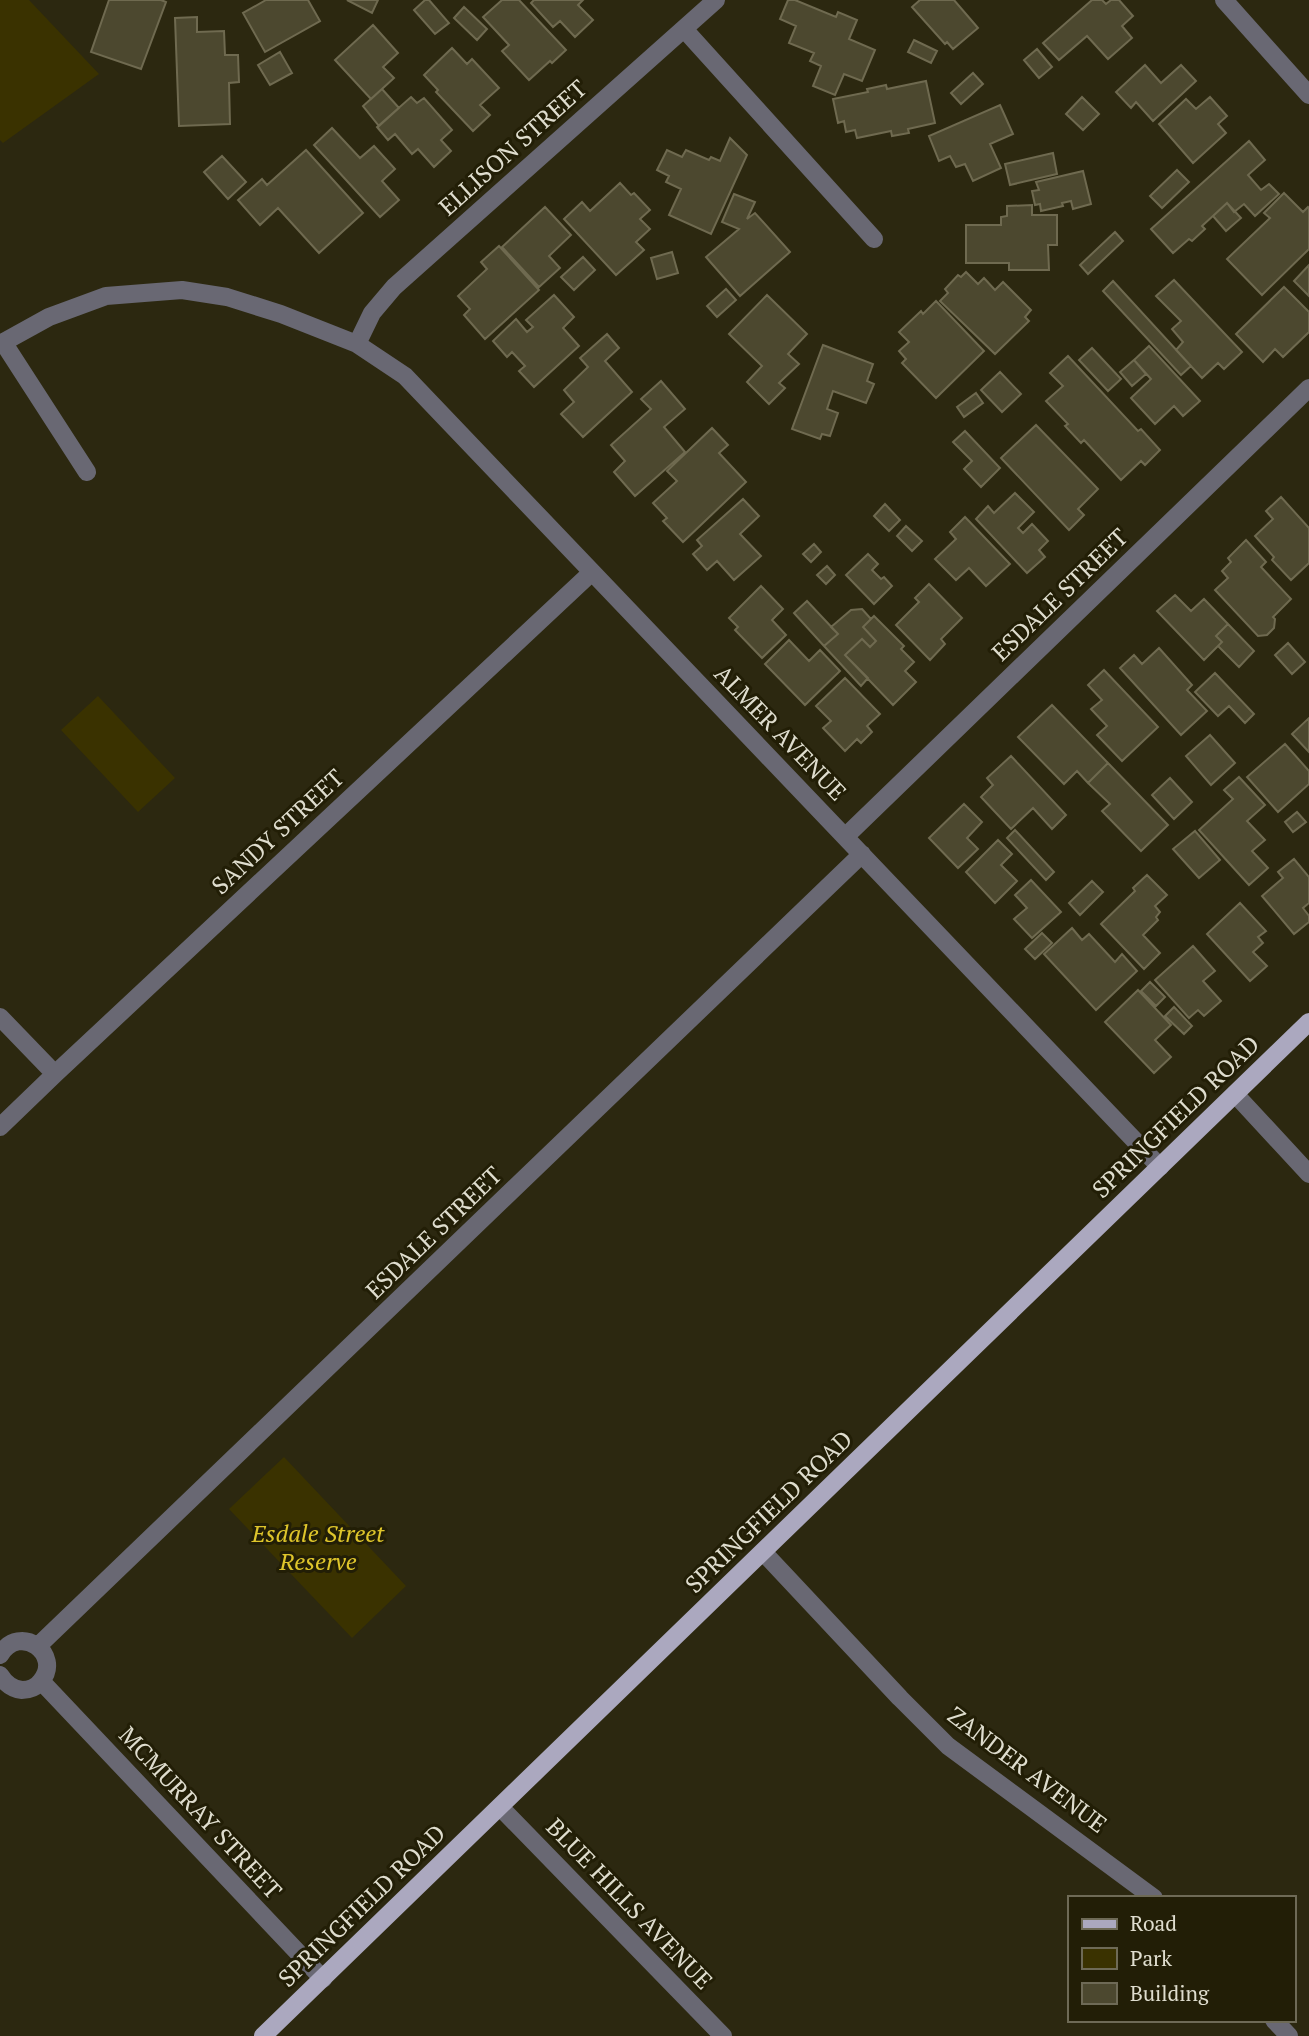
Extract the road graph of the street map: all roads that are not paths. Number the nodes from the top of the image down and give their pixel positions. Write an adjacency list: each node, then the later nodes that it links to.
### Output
1 (716, 0): 3 (street, ELLISON STREET)
2 (1224, 0): 4 (street)
3 (684, 29): 5 (street); 7 (street, ELLISON STREET)
4 (1309, 95)
5 (874, 239)
6 (2, 343): 7 (street, ALMER AVENUE); 9 (street)
7 (357, 344): 10 (street, ALMER AVENUE)
8 (1309, 388): 11 (street, ESDALE STREET)
9 (87, 471)
10 (591, 573): 11 (street, ALMER AVENUE); 15 (street, SANDY STREET)
11 (846, 836): 12 (street, ALMER AVENUE)
12 (862, 854): 18 (street, ALMER AVENUE); 21 (street, ESDALE STREET)
13 (0, 1017): 15 (street)
14 (1309, 1022): 16 (main road, SPRINGFIELD ROAD)
15 (55, 1074): 17 (street, SANDY STREET)
16 (1235, 1094): 18 (main road, SPRINGFIELD ROAD); 19 (street)
17 (0, 1128)
18 (1160, 1167): 20 (main road, SPRINGFIELD ROAD)
19 (1309, 1174)
20 (763, 1552): 25 (main road, SPRINGFIELD ROAD); 26 (street, ZANDER AVENUE)
21 (38, 1646): 22 (street); 23 (street)
22 (1, 1650)
23 (41, 1681): 24 (street); 27 (street, MCMURRAY STREET)
24 (2, 1683)
25 (500, 1807): 27 (main road, SPRINGFIELD ROAD); 30 (street, BLUE HILLS AVENUE)
26 (1151, 1896)
27 (323, 1979): 29 (main road, SPRINGFIELD ROAD)
28 (1276, 2022): 31 (street)
29 (263, 2036)
30 (723, 2036)
31 (1289, 2036)

